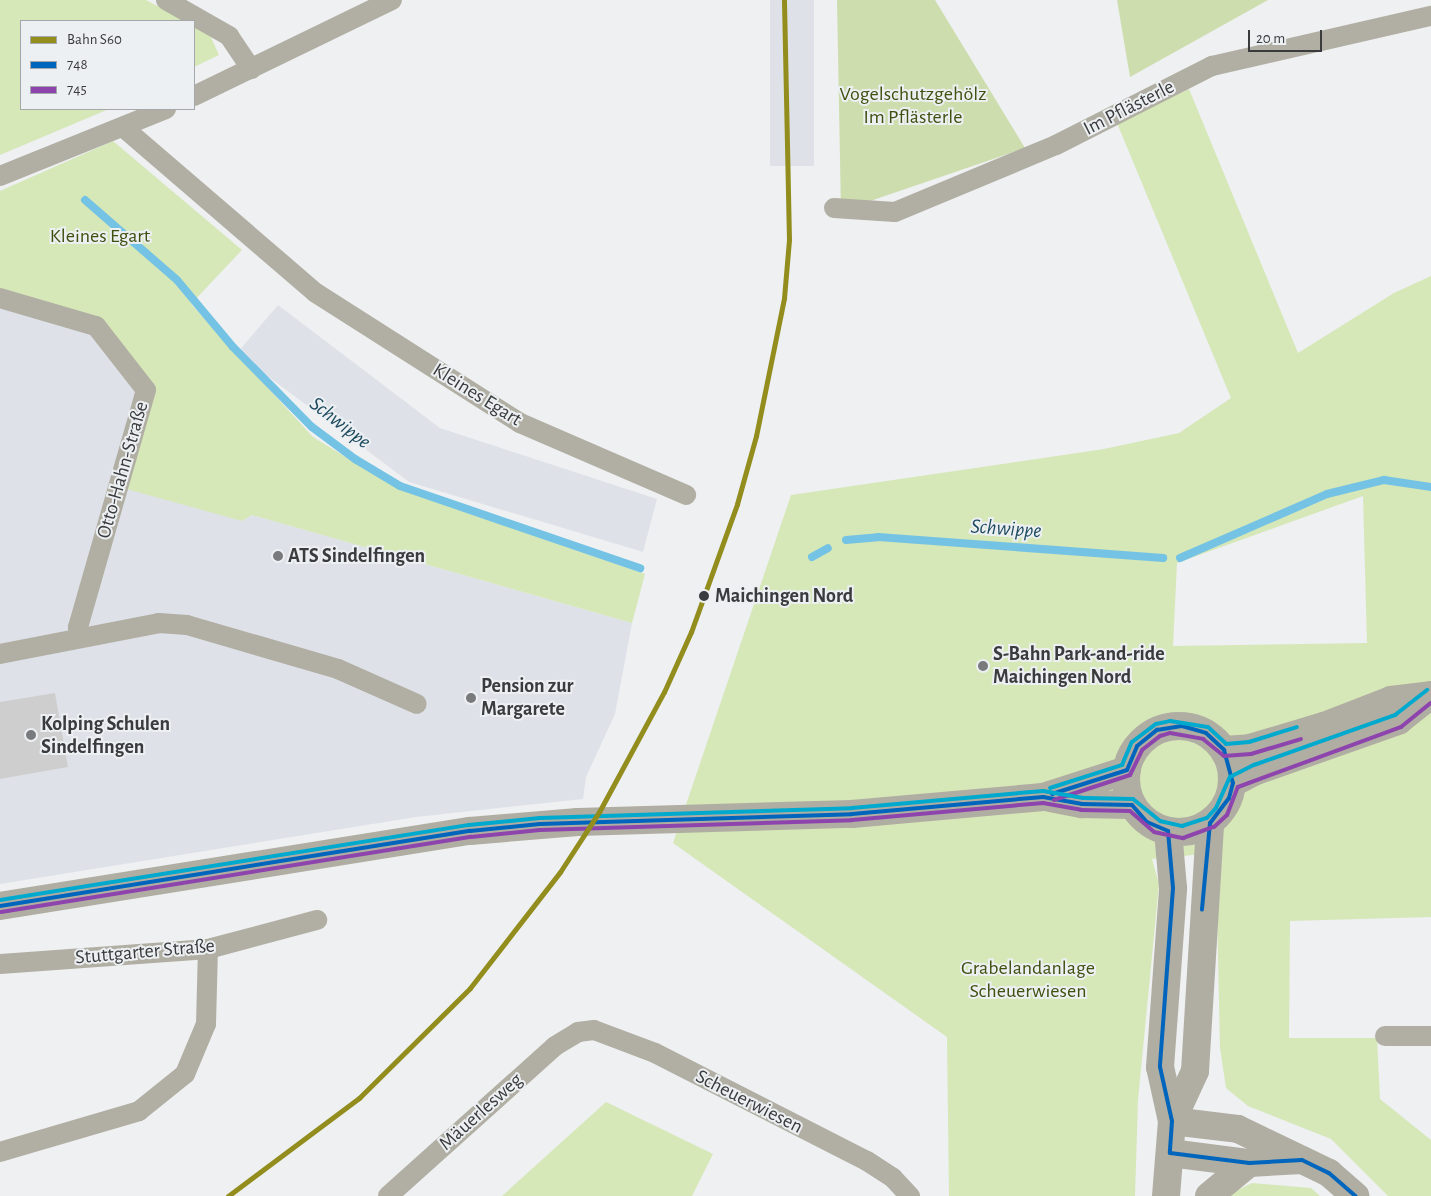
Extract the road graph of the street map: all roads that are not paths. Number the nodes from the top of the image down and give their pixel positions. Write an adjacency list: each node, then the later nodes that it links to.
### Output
1 (166, 0): 5 (street)
2 (392, 0): 5 (street)
3 (1428, 0): 4 (street, Im Pflästerle)
4 (1431, 16): 10 (street, Im Pflästerle)
5 (252, 68): 6 (street)
6 (195, 96)
7 (164, 110): 8 (street)
8 (124, 128): 9 (street); 12 (street, Kleines Egart)
9 (0, 176)
10 (834, 208)
11 (0, 298): 13 (street, Otto-Hahn-Straße)
12 (686, 495)
13 (80, 638): 14 (street); 16 (street)
14 (0, 654)
15 (1431, 695): 17 (street); 19 (street)
16 (418, 704)
17 (1224, 750): 18 (street); 19 (street)
18 (1127, 770): 20 (street); 21 (street)
19 (1233, 783): 22 (street)
20 (1043, 797): 21 (street); 24 (street)
21 (1132, 804): 23 (street)
22 (1210, 823): 23 (street); 31 (street)
23 (1168, 831): 31 (street)
24 (0, 906)
25 (317, 920): 26 (street, Stuttgarter Straße)
26 (208, 949): 27 (street, Stuttgarter Straße); 32 (street)
27 (0, 964)
28 (578, 1032): 36 (street, Mäuerlesweg); 37 (street, Scheuerwiesen)
29 (1385, 1036): 30 (street)
30 (1431, 1036)
31 (1172, 1121): 33 (street); 34 (street)
32 (0, 1152)
33 (1170, 1153): 35 (street); 38 (street)
34 (1302, 1160): 35 (street); 40 (street)
35 (1249, 1163): 39 (street)
36 (388, 1196)
37 (910, 1196)
38 (1166, 1196)
39 (1209, 1196)
40 (1355, 1196)

